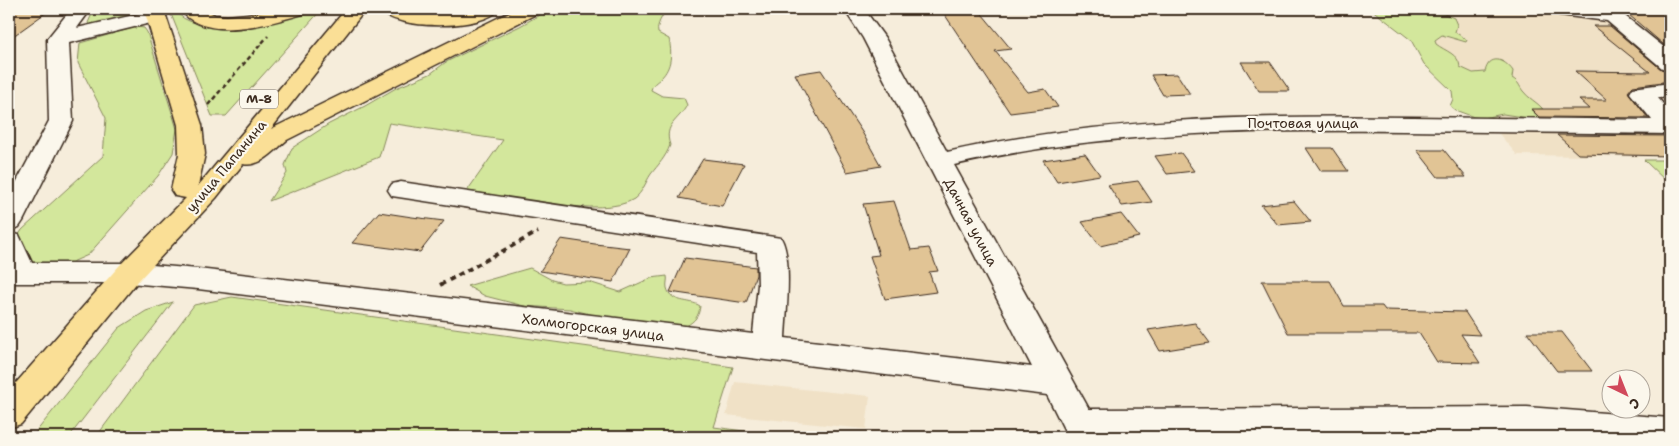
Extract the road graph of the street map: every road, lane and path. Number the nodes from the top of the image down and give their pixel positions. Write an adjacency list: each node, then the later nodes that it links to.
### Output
1 (81, 9): 12 (street)
2 (190, 9): 10 (main road)
3 (335, 9): 19 (main road, улица Папанина / М-8)
4 (356, 9): 19 (main road, улица Папанина / М-8)
5 (390, 9): 6 (main road)
6 (489, 9)
7 (532, 9): 19 (main road)
8 (854, 9): 17 (street, Дачная улица)
9 (1560, 9): 13 (street)
10 (294, 11): 15 (path)
11 (156, 12): 12 (street); 15 (main road)
12 (58, 39): 21 (street)
13 (1670, 63)
14 (1670, 90): 16 (street)
15 (190, 125): 19 (main road)
16 (1670, 127): 17 (street, Почтовая улица)
17 (939, 160): 27 (street, Дачная улица)
18 (401, 190): 20 (street)
19 (195, 191): 24 (main road, улица Папанина / М-8)
20 (569, 215): 25 (path); 26 (street)
21 (9, 221)
22 (9, 242): 23 (street)
23 (16, 273): 24 (street, Холмогорская улица)
24 (129, 273): 25 (street, Холмогорская улица); 28 (main road, улица Папанина / М-8)
25 (403, 304): 26 (street, Холмогорская улица)
26 (768, 348): 27 (street, Холмогорская улица)
27 (1057, 383): 29 (street, Дачная улица)
28 (9, 414)
29 (1082, 430): 30 (street)
30 (1670, 432)

